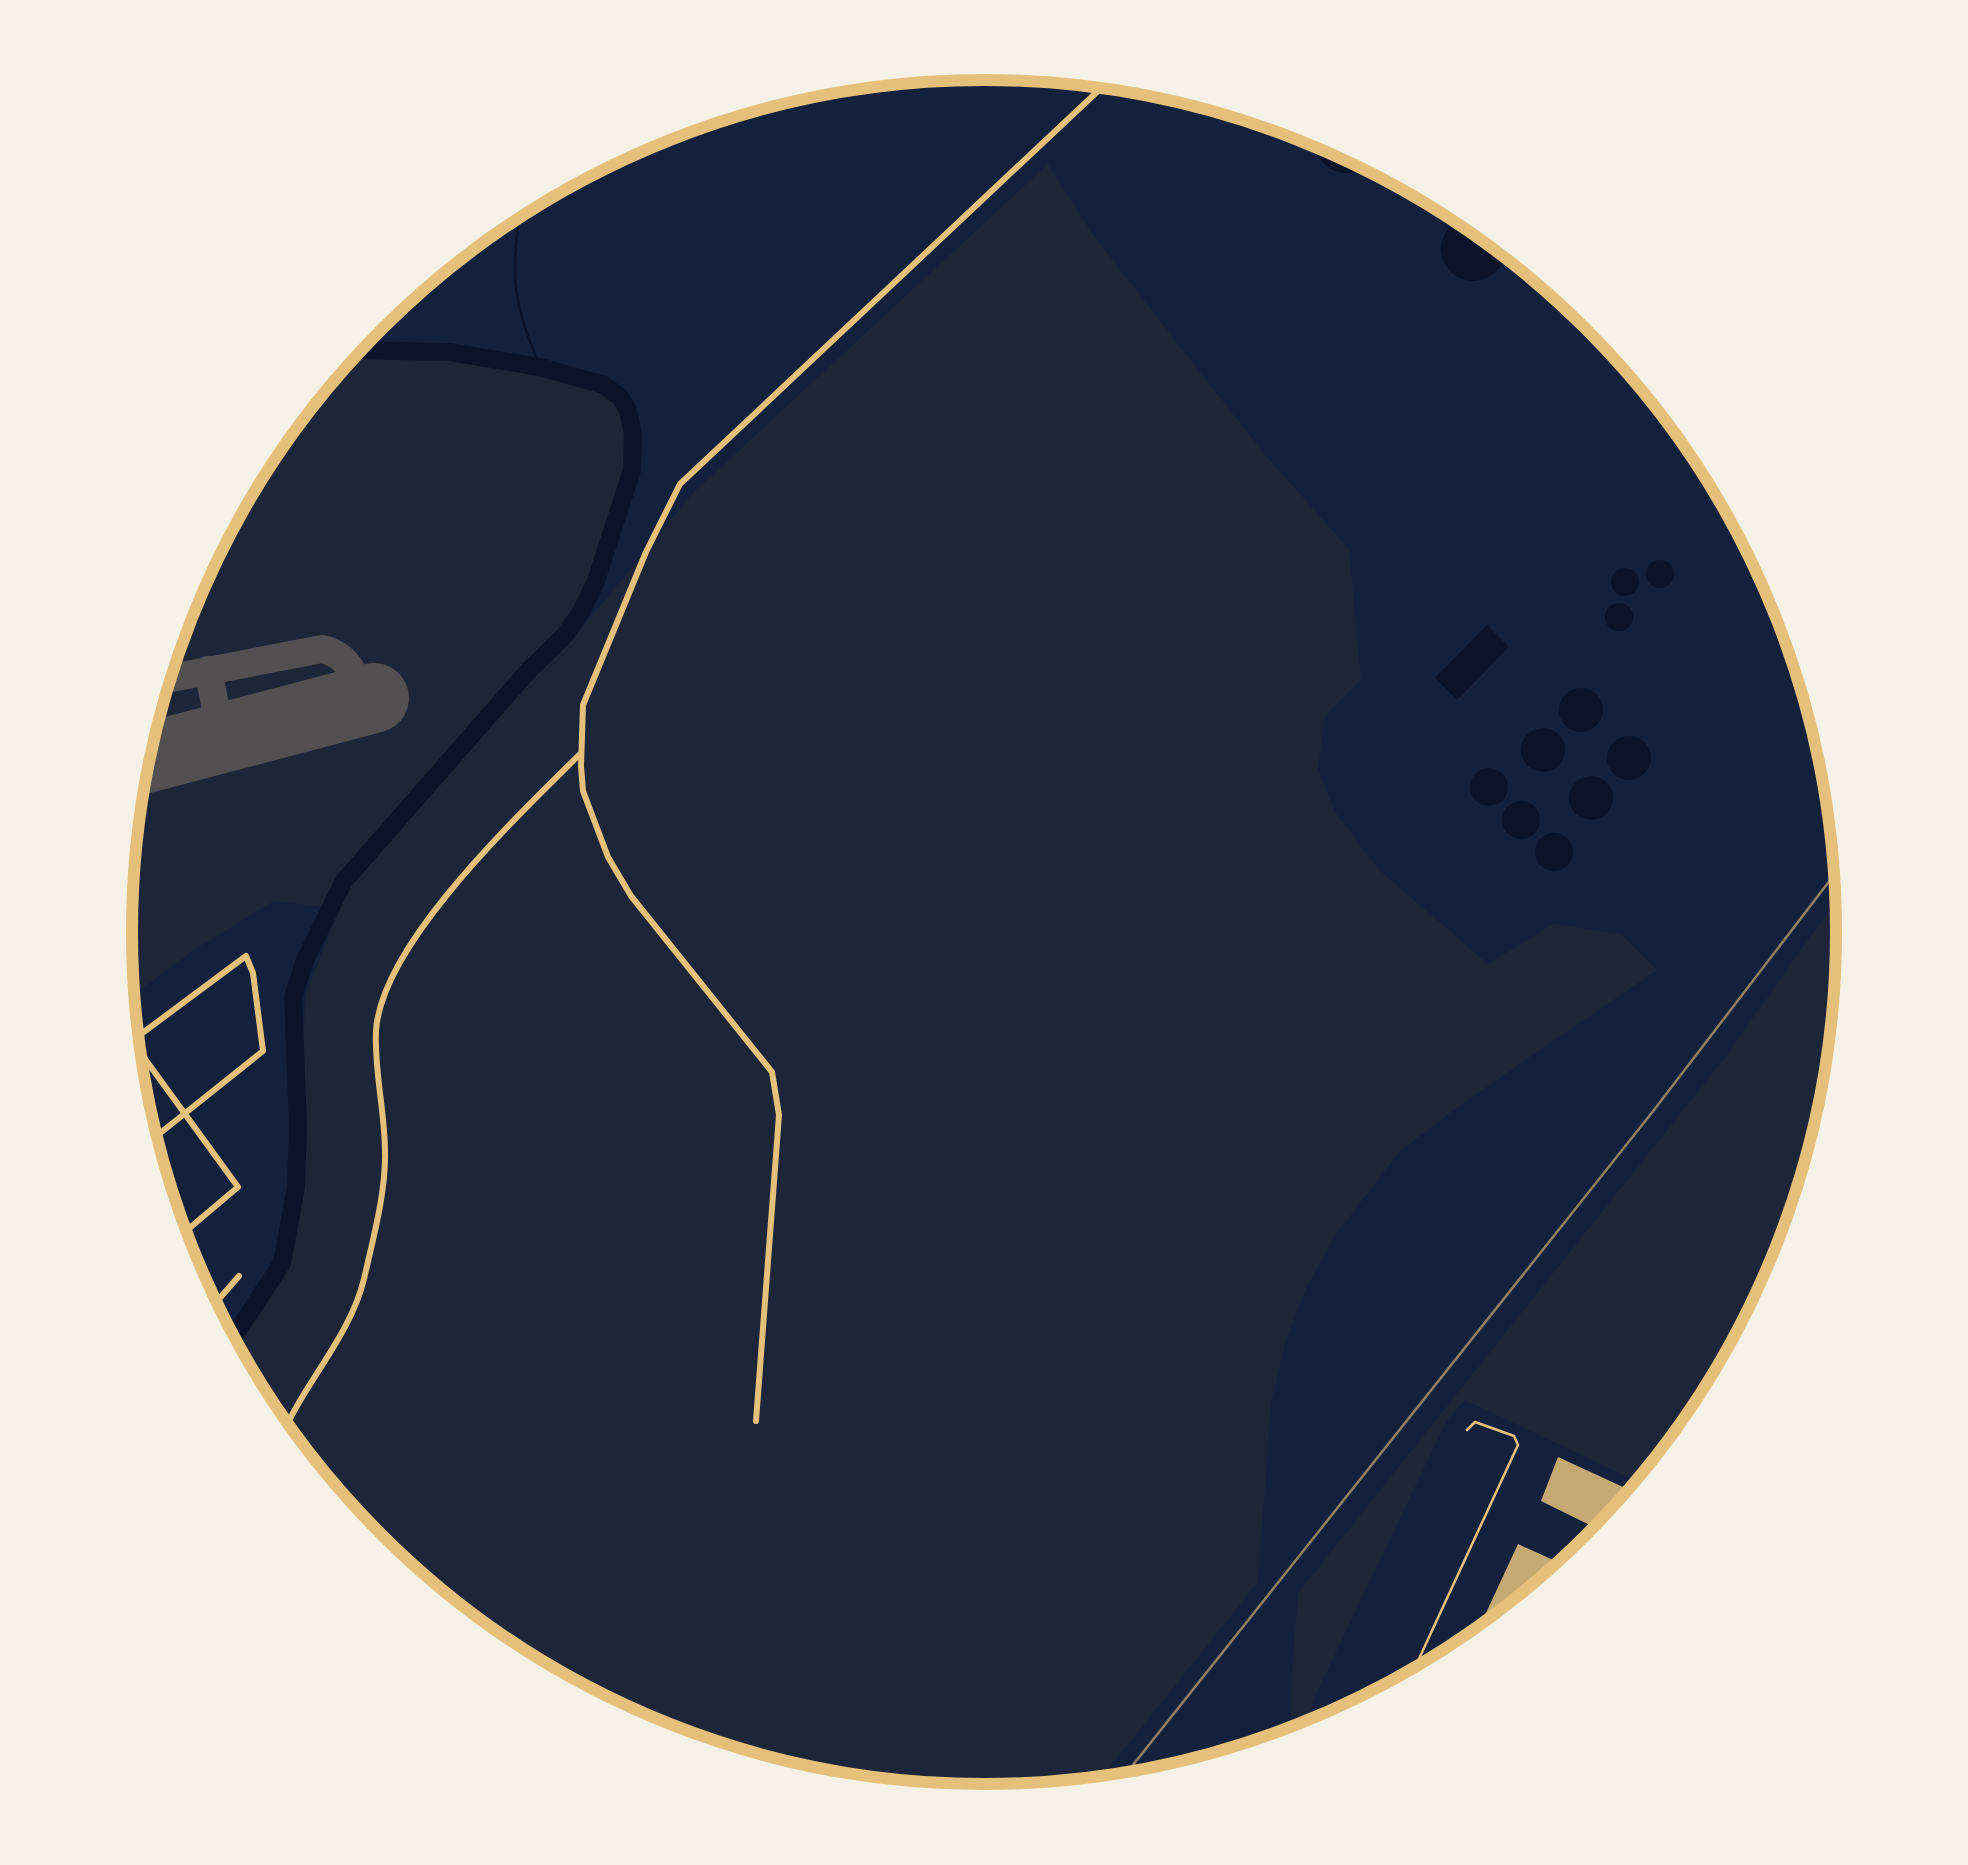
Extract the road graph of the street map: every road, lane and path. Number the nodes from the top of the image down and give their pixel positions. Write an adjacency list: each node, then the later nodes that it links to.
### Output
1 (1102, 88): 2 (street)
2 (580, 754): 10 (street); 11 (street)
3 (138, 1036): 5 (street)
4 (141, 1058): 5 (street)
5 (186, 1114): 6 (street); 7 (street)
6 (157, 1136)
7 (186, 1231)
8 (239, 1276): 9 (street)
9 (216, 1303)
10 (756, 1422)
11 (287, 1423)
12 (1468, 1430): 13 (lane)
13 (1415, 1668)

